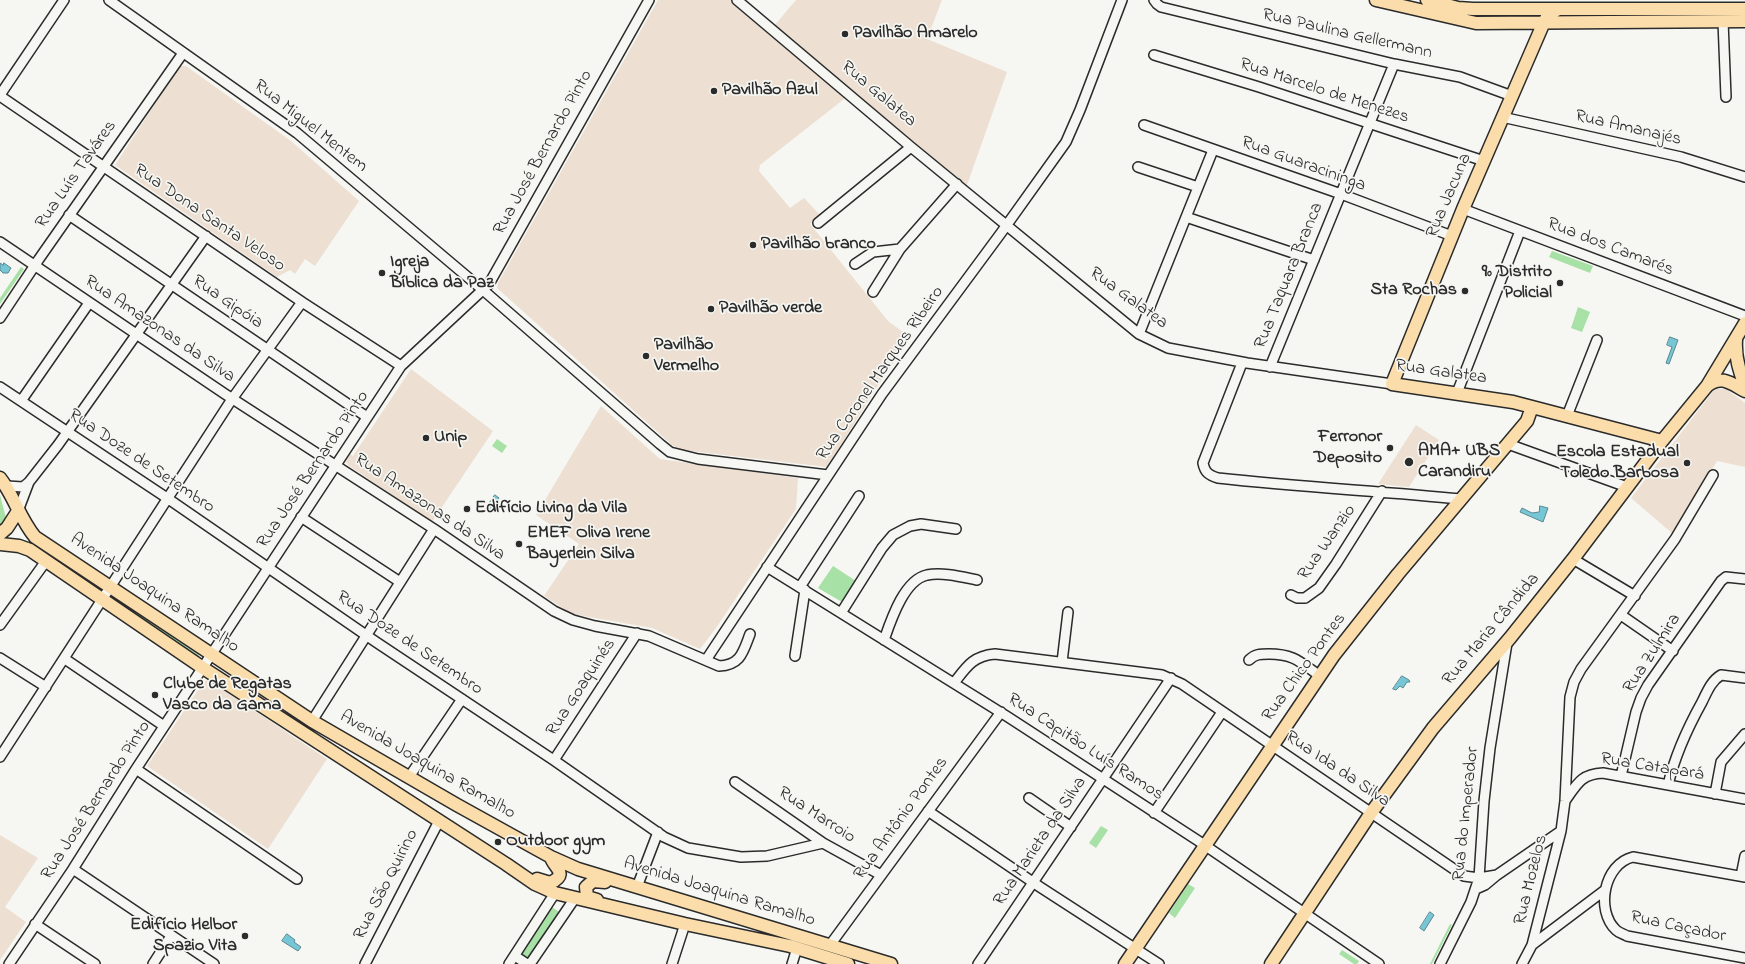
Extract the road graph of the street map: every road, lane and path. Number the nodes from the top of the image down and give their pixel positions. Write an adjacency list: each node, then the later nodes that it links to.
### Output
1 (64, 0): 18 (street)
2 (109, 0): 15 (street, Rua Miguel Mentem)
3 (648, 0): 47 (street, Rua José Bernardo Pinto)
4 (736, 0): 24 (street, Rua Galatea)
5 (1122, 0): 37 (street, Rua Coronel Marques Ribeiro)
6 (1154, 0): 17 (street, Rua Paulina Gellermann)
7 (1376, 0): 14 (main road)
8 (1427, 0): 10 (main road)
9 (1745, 2): 11 (main road)
10 (1559, 9): 11 (main road); 14 (main road)
11 (1739, 9)
12 (1723, 21): 13 (main road); 14 (main road); 20 (street)
13 (1745, 21)
14 (1544, 22): 19 (main road, Rua Jacuna)
15 (183, 53): 27 (street, Rua Luís Taváres); 47 (street, Rua Miguel Mentem)
16 (1154, 55): 22 (street, Rua Marcelo de Menezes)
17 (1394, 64): 19 (street, Rua Paulina Gellermann); 22 (street, Rua Taquara Branca)
18 (0, 95): 27 (street, Rua Dona Santa Veloso)
19 (1512, 96): 21 (main road, Rua Jacuna)
20 (1726, 97)
21 (1502, 117): 26 (main road, Rua Jacuna); 29 (street, Rua Amanajés)
22 (1369, 124): 26 (street, Rua Marcelo de Menezes); 32 (street, Rua Taquara Branca)
23 (1144, 125): 25 (street, Rua Guaracininga)
24 (911, 147): 30 (street, Rua Galatea); 36 (street)
25 (1213, 150): 31 (street); 32 (street, Rua Guaracininga)
26 (1484, 161): 33 (main road, Rua Jacuna)
27 (103, 166): 34 (street, Rua Luís Taváres); 39 (street, Rua Dona Santa Veloso)
28 (1138, 167): 31 (street)
29 (1745, 177)
30 (957, 184): 37 (street, Rua Galatea); 42 (street)
31 (1198, 188): 35 (street)
32 (1341, 194): 40 (street, Rua Guaracininga); 43 (street, Rua Taquara Branca)
33 (1463, 209): 38 (street, Rua dos Camarés); 40 (main road, Rua Jacuna)
34 (69, 215): 45 (street, Rua Luís Taváres); 46 (street, Rua Gipóia)
35 (1186, 217): 43 (street); 55 (street)
36 (818, 223)
37 (1007, 226): 55 (street, Rua Galatea); 77 (street, Rua Coronel Marques Ribeiro)
38 (1520, 231): 51 (street, Rua dos Camarés); 67 (street)
39 (206, 236): 46 (street); 49 (street, Rua Dona Santa Veloso)
40 (1452, 236): 62 (main road, Rua Jacuna)
41 (0, 242): 45 (street, Rua Amazonas da Silva)
42 (900, 249): 44 (street); 48 (street)
43 (1314, 260): 61 (street, Rua Taquara Branca)
44 (855, 264)
45 (34, 266): 50 (street, Rua Amazonas da Silva); 52 (street, Rua Luís Taváres)
46 (171, 285): 54 (street); 58 (street, Rua Gipóia)
47 (483, 290): 60 (street, Rua José Bernardo Pinto); 77 (street, Rua Coronel Marques Ribeiro)
48 (873, 292)
49 (302, 302): 58 (street); 60 (street, Rua Dona Santa Veloso)
50 (89, 303): 54 (street, Rua Amazonas da Silva); 69 (street)
51 (1745, 316)
52 (0, 318)
53 (1745, 323): 57 (main road, Rua Maria Cândida)
54 (136, 334): 68 (street, Rua Amazonas da Silva); 73 (street)
55 (1139, 334): 59 (street, Rua Galatea)
56 (1597, 340): 71 (street)
57 (1736, 340): 63 (main road); 64 (main road, Rua Maria Cândida)
58 (267, 350): 68 (street); 72 (street, Rua Gipóia)
59 (1242, 363): 61 (street, Rua Galatea); 82 (street)
60 (401, 366): 72 (street, Rua José Bernardo Pinto)
61 (1270, 367): 62 (street, Rua Galatea)
62 (1392, 384): 67 (main road, Rua Galatea)
63 (1745, 385)
64 (1707, 386): 66 (main road); 74 (main road, Rua Maria Cândida)
65 (0, 387): 69 (street, Rua Doze de Setembro)
66 (1745, 392)
67 (1457, 393): 70 (main road, Rua Galatea)
68 (232, 399): 76 (street, Rua Amazonas da Silva); 84 (street)
69 (21, 401): 73 (street, Rua Doze de Setembro)
70 (1532, 407): 71 (main road, Rua Galatea); 75 (main road, Rua Chico Pontes)
71 (1567, 416): 74 (main road, Rua Galatea)
72 (368, 417): 76 (street, Rua José Bernardo Pinto)
73 (67, 432): 80 (street); 84 (street, Rua Doze de Setembro)
74 (1662, 441): 81 (main road, Rua Maria Cândida)
75 (1508, 444): 81 (street); 85 (main road, Rua Chico Pontes)
76 (335, 466): 87 (street, Rua José Bernardo Pinto); 88 (street, Rua Amazonas da Silva)
77 (828, 475): 94 (street)
78 (1713, 475): 102 (street, Rua Mozelos)
79 (3, 482): 80 (street); 86 (main road, Avenida Joaquina Ramalho)
80 (29, 482): 86 (street)
81 (1627, 488): 92 (main road, Rua Maria Cândida)
82 (1382, 491): 85 (street); 101 (street, Rua Wanzio)
83 (859, 496): 100 (street)
84 (167, 498): 95 (street, Rua Doze de Setembro); 99 (street)
85 (1461, 499): 123 (main road, Rua Chico Pontes)
86 (18, 511): 90 (main road); 99 (main road, Avenida Joaquina Ramalho)
87 (301, 517): 95 (street, Rua José Bernardo Pinto); 98 (street)
88 (434, 529): 98 (street); 108 (street, Rua Amazonas da Silva)
89 (956, 529): 105 (street)
90 (0, 534)
91 (0, 544): 93 (main road, Avenida Joaquina Ramalho)
92 (1573, 559): 102 (street); 112 (main road, Rua Maria Cândida)
93 (46, 561): 103 (main road, Avenida Joaquina Ramalho); 107 (street)
94 (767, 567): 100 (street, Rua Capitão Luís Ramos); 118 (street)
95 (268, 568): 110 (street, Rua Doze de Setembro); 114 (street, Rua José Bernardo Pinto)
96 (1745, 578): 113 (street, Rua Zulmira)
97 (977, 580): 111 (street)
98 (400, 582): 110 (street)
99 (111, 588): 103 (street); 114 (main road, Avenida Joaquina Ramalho)
100 (802, 589): 105 (street, Rua Capitão Luís Ramos); 115 (street)
101 (1291, 595)
102 (1635, 596): 106 (street, Rua Mozelos)
103 (103, 599): 117 (street); 122 (main road, Avenida Joaquina Ramalho)
104 (1068, 612): 120 (street)
105 (841, 613): 111 (street, Rua Capitão Luís Ramos)
106 (1621, 614): 113 (street); 147 (street, Rua Mozelos)
107 (0, 625)
108 (637, 633): 118 (street, Rua Amazonas da Silva); 137 (street, Rua Goaquinés)
109 (750, 634): 118 (street, Rua Amazonas da Silva)
110 (367, 635): 129 (street, Rua Doze de Setembro); 132 (street)
111 (884, 640): 126 (street, Rua Capitão Luís Ramos)
112 (1507, 641): 121 (main road, Rua Maria Cândida); 127 (street, Rua do Imperador)
113 (1673, 651): 139 (street, Rua Zulmira)
114 (211, 655): 122 (street, Rua José Bernardo Pinto); 132 (main road, Avenida Joaquina Ramalho)
115 (795, 656)
116 (0, 658): 128 (street)
117 (64, 659): 128 (street); 133 (street)
118 (706, 660)
119 (1249, 660): 123 (street)
120 (1062, 662): 124 (street, Rua Ida da Silva); 126 (street, Rua Ida da Silva)
121 (1487, 666): 127 (street); 152 (main road, Rua Maria Cândida)
122 (203, 668): 133 (street, Rua José Bernardo Pinto); 149 (main road, Avenida Joaquina Ramalho)
123 (1320, 676): 135 (main road, Rua Chico Pontes)
124 (1170, 678): 131 (street, Rua Ida da Silva); 141 (street, Rua Marieta da Silva)
125 (1745, 678): 143 (street)
126 (954, 682): 130 (street, Rua Capitão Luís Ramos)
127 (1500, 684): 166 (street, Rua do Imperador)
128 (46, 687): 136 (street)
129 (462, 699): 137 (street, Rua Doze de Setembro); 140 (street)
130 (1001, 712): 141 (street, Rua Capitão Luís Ramos); 150 (street, Rua Antônio Pontes)
131 (1222, 712): 135 (street, Rua Ida da Silva); 151 (street)
132 (312, 721): 140 (main road, Avenida Joaquina Ramalho)
133 (164, 726): 138 (street, Rua José Bernardo Pinto)
134 (1745, 734): 144 (street)
135 (1272, 746): 152 (street, Rua Ida da Silva); 158 (main road, Rua Chico Pontes)
136 (0, 757)
137 (554, 760): 156 (street, Rua Doze de Setembro)
138 (136, 769): 162 (street, Rua José Bernardo Pinto); 167 (street)
139 (1622, 776): 143 (street, Rua Catapará); 147 (street, Rua Catapará)
140 (409, 777): 148 (main road, Avenida Joaquina Ramalho)
141 (1102, 780): 151 (street, Rua Capitão Luís Ramos); 154 (street, Rua Marieta da Silva)
142 (734, 782): 157 (street, Rua Marroio)
143 (1668, 785): 144 (street, Rua Catapará)
144 (1715, 794): 146 (street, Rua Catapará)
145 (1029, 798): 154 (street)
146 (1745, 799)
147 (1565, 801): 155 (street, Rua Mozelos)
148 (457, 805): 149 (main road); 160 (main road, Avenida Joaquina Ramalho)
149 (422, 810): 153 (main road, Avenida Joaquina Ramalho)
150 (928, 811): 163 (street, Rua Antônio Pontes); 168 (street)
151 (1154, 813): 158 (street, Rua Capitão Luís Ramos)
152 (1371, 813): 166 (street, Rua Ida da Silva); 175 (main road, Rua Maria Cândida)
153 (439, 821): 161 (main road, Avenida Joaquina Ramalho); 189 (street, Rua São Quirino)
154 (1071, 827): 168 (street, Rua Marieta da Silva)
155 (1561, 831): 164 (street); 180 (street, Rua Mozelos)
156 (658, 832): 157 (street, Rua Doze de Setembro); 169 (street)
157 (823, 842): 163 (street, Rua Marroio)
158 (1204, 845): 175 (street, Rua Capitão Luís Ramos); 182 (main road, Rua Chico Pontes)
159 (1745, 856): 165 (street)
160 (551, 857): 161 (main road); 169 (main road, Avenida Joaquina Ramalho)
161 (506, 864): 172 (main road, Avenida Joaquina Ramalho)
162 (73, 869): 176 (street, Rua José Bernardo Pinto); 178 (street)
163 (881, 875): 179 (street, Rua Antônio Pontes)
164 (1497, 875): 166 (street); 170 (street)
165 (1743, 877): 171 (street, Rua Caçador)
166 (1479, 878): 170 (street, Rua do Imperador)
167 (297, 879)
168 (1033, 883): 182 (street); 196 (street, Rua Marieta da Silva)
169 (632, 886): 174 (main road); 179 (main road, Avenida Joaquina Ramalho)
170 (1476, 889): 201 (street, Rua do Imperador)
171 (1605, 890): 180 (street); 184 (street, Rua Caçador)
172 (555, 893): 173 (main road, Avenida Joaquina Ramalho); 183 (street)
173 (575, 898): 174 (main road, Avenida Joaquina Ramalho); 191 (street)
174 (603, 905): 177 (main road, Avenida Joaquina Ramalho)
175 (1304, 913): 199 (main road, Rua Maria Cândida); 200 (street, Rua Capitão Luís Ramos)
176 (35, 924): 185 (street, Rua José Bernardo Pinto); 186 (street)
177 (685, 924): 181 (main road, Avenida Joaquina Ramalho); 192 (street)
178 (171, 936): 187 (street); 188 (street)
179 (830, 945): 195 (main road, Avenida Joaquina Ramalho)
180 (1532, 945): 202 (street, Rua Mozelos)
181 (797, 948): 193 (street); 194 (main road, Avenida Joaquina Ramalho)
182 (1135, 949): 197 (main road, Rua Chico Pontes); 198 (street)
183 (515, 956): 190 (street); 191 (street)
184 (1745, 958)
185 (9, 964)
186 (95, 964)
187 (153, 964)
188 (214, 964)
189 (365, 964)
190 (509, 964)
191 (528, 964)
192 (672, 964)
193 (792, 964)
194 (848, 964)
195 (891, 964)
196 (978, 964)
197 (1125, 964)
198 (1159, 964)
199 (1271, 964)
200 (1379, 964)
201 (1440, 964)
202 (1522, 964)

